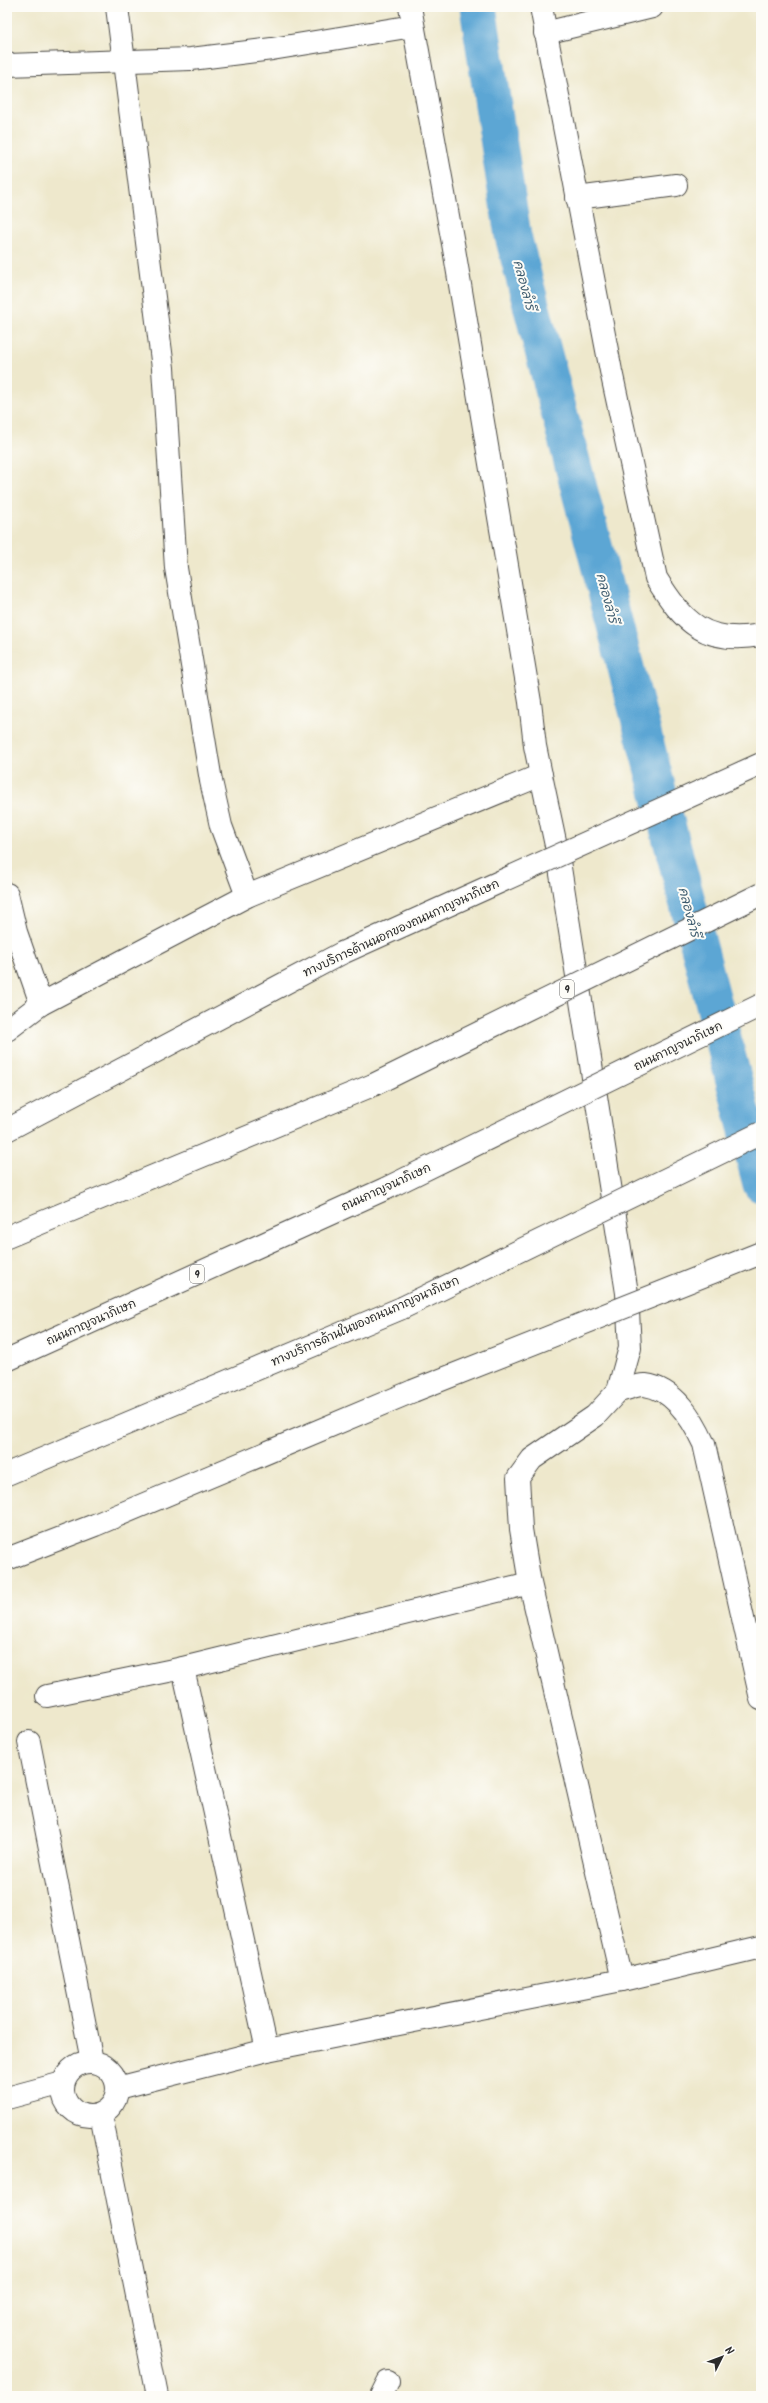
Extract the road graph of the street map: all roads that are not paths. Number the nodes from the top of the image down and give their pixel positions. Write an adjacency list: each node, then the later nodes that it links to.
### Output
1 (117, 7): 6 (main road)
2 (541, 7): 5 (main road)
3 (652, 7): 5 (main road)
4 (412, 17): 6 (main road); 12 (main road)
5 (546, 33): 9 (main road)
6 (123, 61): 7 (main road); 15 (main road)
7 (7, 65)
8 (676, 185): 9 (main road)
9 (577, 198): 10 (main road)
10 (761, 635)
11 (761, 764): 19 (main road, ทางบริการด้านนอกของถนนกาญจนาภิเษก, bridge)
12 (541, 775): 15 (main road); 24 (main road)
13 (7, 894): 16 (main road)
14 (761, 894): 21 (main road, 9, bridge)
15 (247, 896): 16 (main road)
16 (41, 1004): 18 (main road)
17 (761, 1005): 23 (main road, ถนนกาญจนาภิเษก / 9, bridge)
18 (7, 1030)
19 (7, 1130)
20 (761, 1133): 25 (main road, ทางบริการด้านในของถนนกาญจนาภิเษก, bridge)
21 (7, 1237)
22 (761, 1253): 26 (main road, bridge)
23 (7, 1360)
24 (618, 1392): 27 (main road); 30 (main road)
25 (7, 1474)
26 (7, 1559)
27 (530, 1583): 28 (main road); 33 (main road)
28 (183, 1668): 29 (main road); 34 (main road)
29 (47, 1696)
30 (761, 1699)
31 (29, 1742): 35 (main road)
32 (761, 1947): 33 (main road)
33 (622, 1980): 34 (main road)
34 (268, 2050): 37 (main road)
35 (92, 2061): 36 (main road); 37 (main road)
36 (63, 2083): 38 (main road); 39 (main road)
37 (118, 2088): 39 (main road)
38 (7, 2098)
39 (101, 2115): 40 (main road)
40 (157, 2396)

